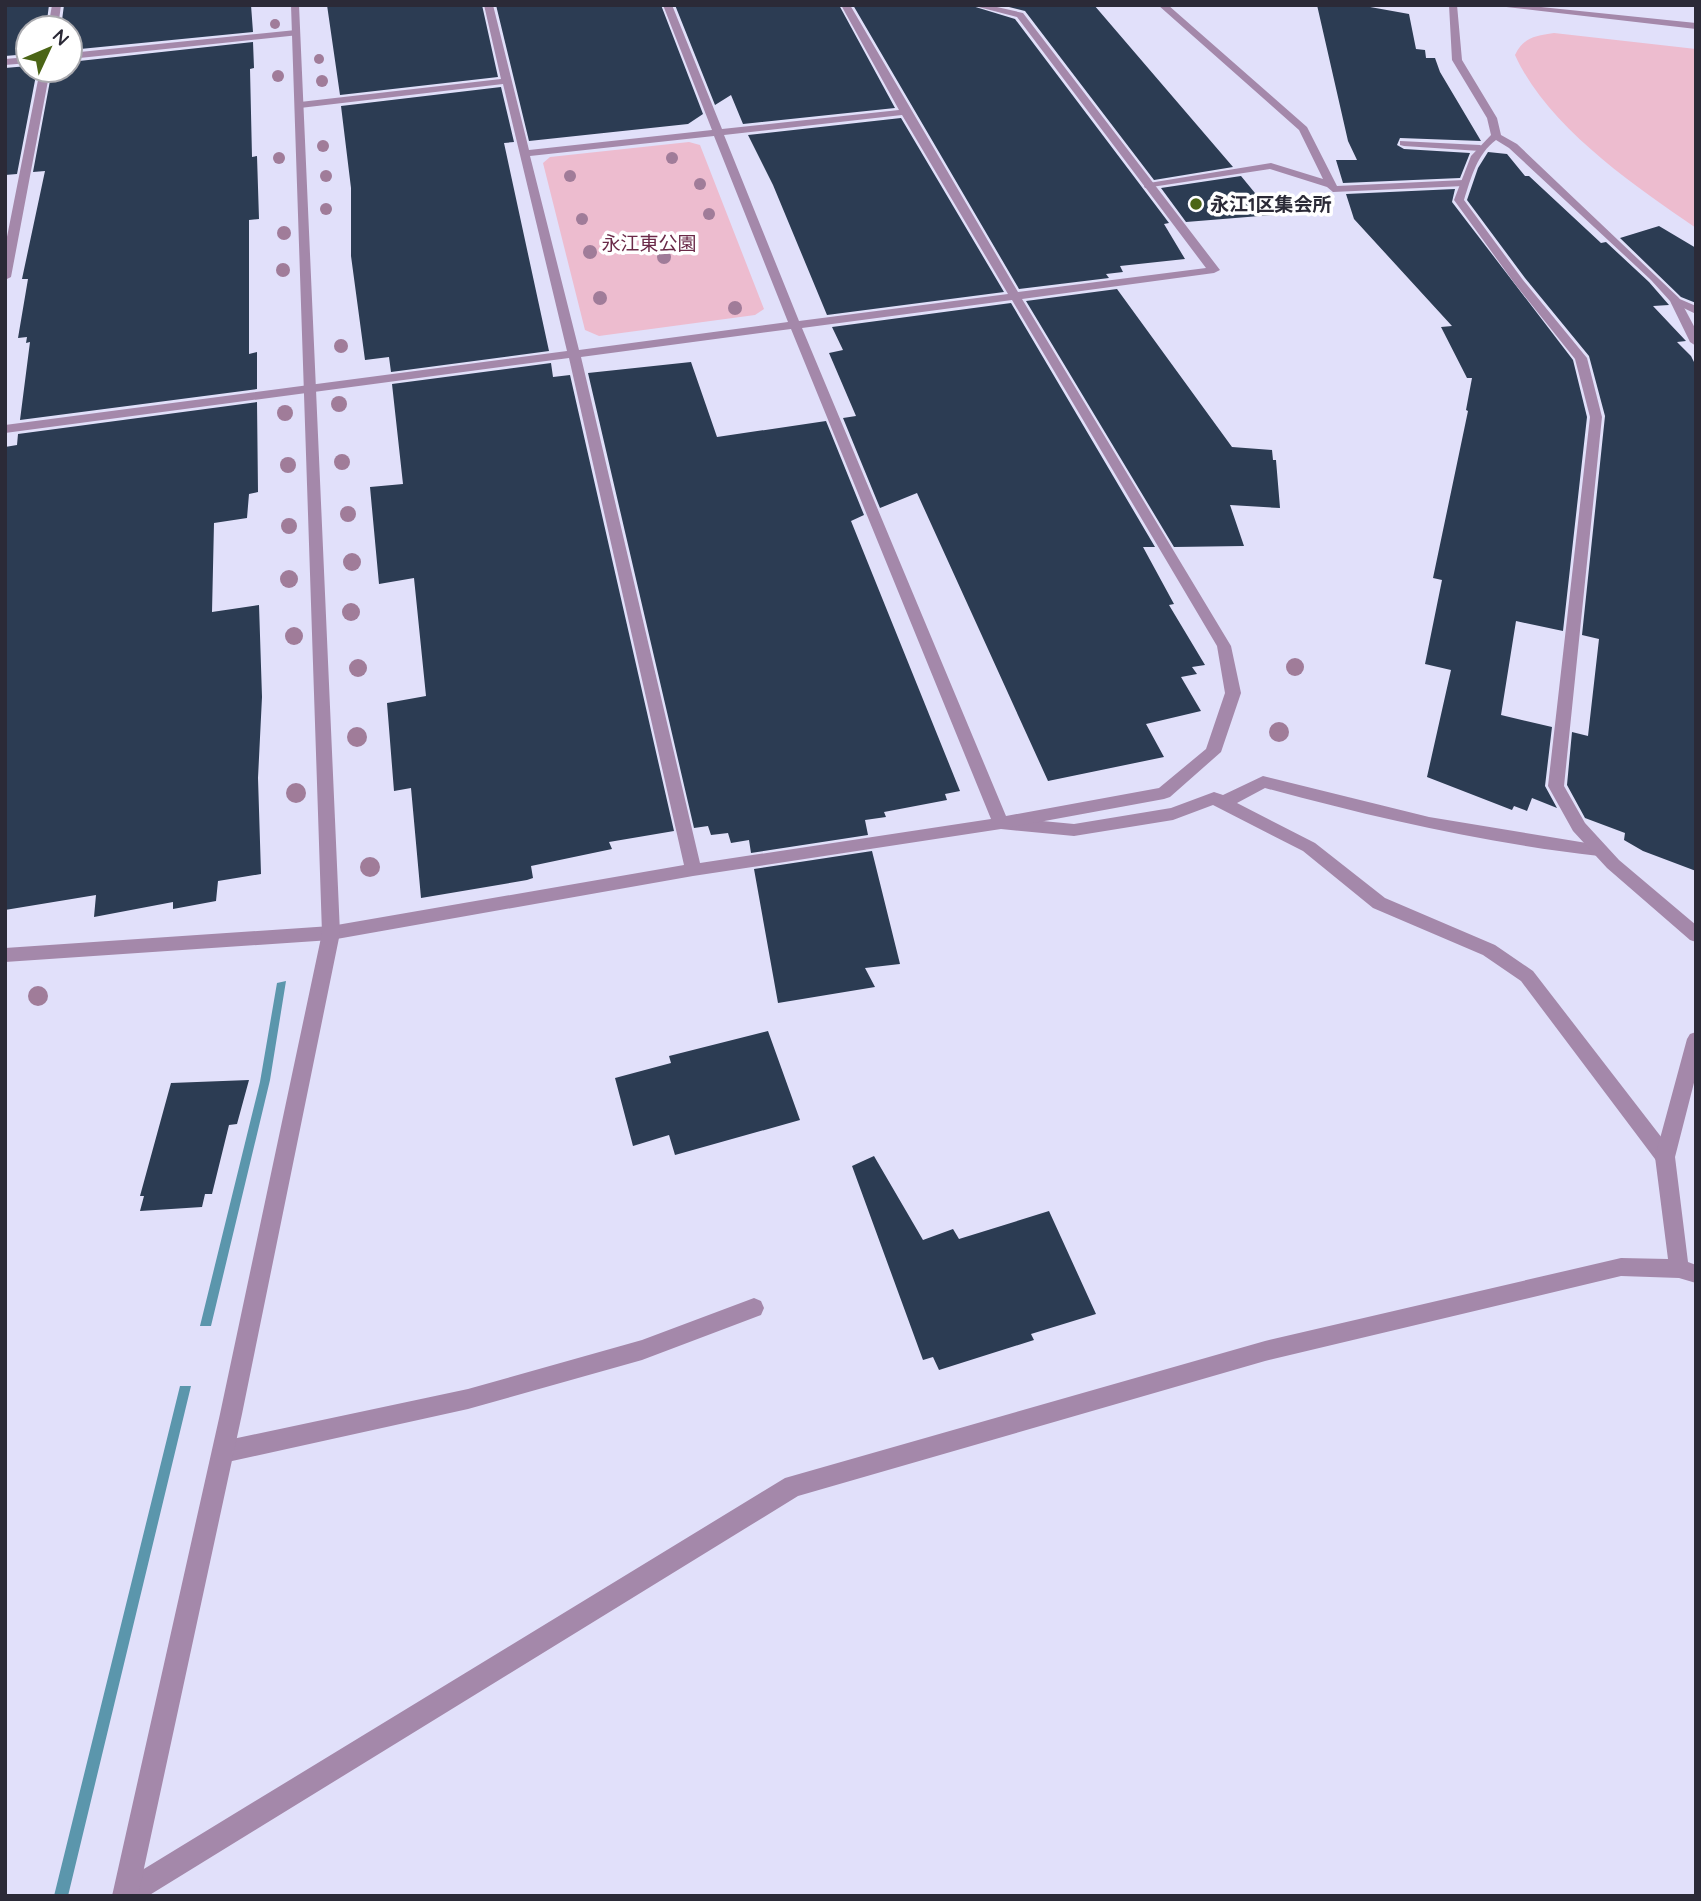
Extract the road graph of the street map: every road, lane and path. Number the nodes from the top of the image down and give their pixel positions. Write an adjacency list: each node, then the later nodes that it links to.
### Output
1 (295, 5): 10 (street)
2 (488, 5): 12 (street)
3 (667, 5): 16 (street)
4 (845, 5): 15 (street)
5 (975, 5): 23 (street)
6 (1162, 5): 22 (street)
7 (1453, 5): 17 (street)
8 (1493, 5): 9 (street)
9 (1696, 26)
10 (296, 33): 11 (street); 14 (street)
11 (84, 55)
12 (506, 81): 14 (street); 20 (street)
13 (42, 84): 24 (street)
14 (300, 105): 31 (street)
15 (905, 112): 16 (street); 25 (street)
16 (718, 131): 20 (street); 28 (street)
17 (1496, 136): 19 (street); 26 (street)
18 (1404, 144): 19 (street)
19 (1480, 148): 21 (street)
20 (524, 154): 30 (street)
21 (1464, 183): 22 (street); 35 (street)
22 (1331, 185): 23 (street)
23 (1149, 186): 25 (street)
24 (5, 277)
25 (1015, 298): 28 (street); 34 (street)
26 (1675, 300): 27 (street); 29 (street)
27 (1696, 311)
28 (796, 327): 30 (street); 34 (street)
29 (1696, 342)
30 (574, 356): 31 (street); 36 (street)
31 (313, 390): 32 (street); 37 (street)
32 (5, 429)
33 (1224, 802): 34 (street); 35 (street); 41 (street)
34 (1001, 823): 36 (street)
35 (1599, 850): 38 (street)
36 (693, 870): 37 (street)
37 (331, 933): 39 (street); 44 (street)
38 (1696, 934)
39 (5, 955)
40 (1696, 1039): 41 (street)
41 (1665, 1157): 42 (street)
42 (1688, 1271): 45 (street)
43 (754, 1308): 44 (street)
44 (223, 1452): 45 (street)
45 (125, 1895)

